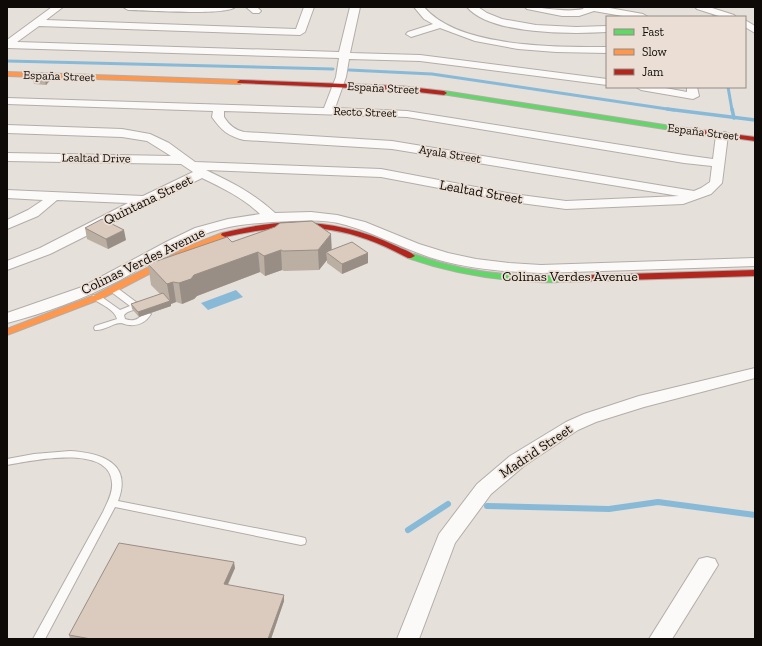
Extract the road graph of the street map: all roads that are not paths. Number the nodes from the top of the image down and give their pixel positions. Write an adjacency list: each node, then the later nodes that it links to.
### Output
1 (58, 7): 14 (street)
2 (128, 7): 3 (street)
3 (230, 7)
4 (309, 7): 14 (street)
5 (355, 7): 23 (street)
6 (419, 7): 16 (street)
7 (472, 7): 13 (street)
8 (530, 7): 9 (street)
9 (591, 7): 11 (street)
10 (700, 7): 12 (street)
11 (638, 16)
12 (728, 16)
13 (500, 21): 17 (street); 20 (street)
14 (36, 23): 21 (street)
15 (746, 24): 18 (street)
16 (441, 25): 19 (street); 20 (street)
17 (606, 29)
18 (755, 30)
19 (411, 34)
20 (465, 35): 22 (street)
21 (7, 45): 23 (street)
22 (606, 50)
23 (345, 56): 26 (street); 28 (street)
24 (7, 74): 28 (street, España Street)
25 (606, 75): 26 (street)
26 (563, 76): 27 (street)
27 (606, 82)
28 (337, 86): 33 (street); 35 (street, España Street)
29 (647, 88): 30 (street)
30 (692, 88)
31 (7, 101): 32 (street, Recto Street)
32 (219, 108): 33 (street, Recto Street); 42 (street, Ayala Street)
33 (328, 110): 38 (street, Recto Street)
34 (7, 129): 39 (street)
35 (722, 135): 36 (street, España Street); 38 (street, Lealtad Street)
36 (755, 139)
37 (7, 157): 39 (street, Lealtad Drive)
38 (719, 163): 42 (street, Lealtad Street)
39 (194, 166): 42 (street, Lealtad Street); 43 (street, Quintana Street); 44 (street)
40 (7, 194): 41 (street)
41 (55, 195): 43 (street); 45 (street)
42 (698, 195)
43 (145, 200): 47 (street, Quintana Street)
44 (272, 218): 46 (street, Colinas Verdes Avenue); 52 (street, Colinas Verdes Avenue)
45 (7, 225)
46 (755, 262)
47 (7, 266)
48 (755, 273): 49 (street, Colinas Verdes Avenue)
49 (113, 289): 50 (street, Colinas Verdes Avenue); 53 (lane)
50 (96, 297): 53 (lane); 55 (street, Colinas Verdes Avenue)
51 (148, 314): 53 (lane)
52 (7, 318)
53 (120, 318): 54 (lane)
54 (98, 328)
55 (7, 332)
56 (755, 373): 62 (street, Madrid Street)
57 (7, 462): 58 (lane)
58 (112, 503): 59 (lane); 61 (lane)
59 (301, 541)
60 (707, 565): 63 (street)
61 (39, 639)
62 (408, 639)
63 (660, 639)

